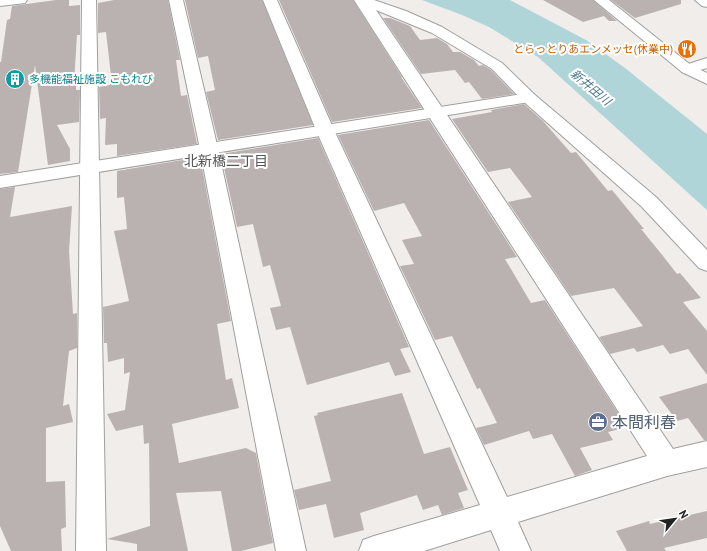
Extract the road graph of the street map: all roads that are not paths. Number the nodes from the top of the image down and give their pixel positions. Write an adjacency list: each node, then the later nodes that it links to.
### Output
1 (20, 0): 8 (street)
2 (89, 0): 17 (street)
3 (176, 0): 16 (street)
4 (270, 0): 15 (street)
5 (362, 0): 13 (street); 14 (street)
6 (601, 0): 11 (street)
7 (702, 0): 9 (street)
8 (0, 2)
9 (707, 3)
10 (707, 63): 11 (street)
11 (686, 69): 12 (street)
12 (707, 79)
13 (529, 98): 14 (street); 19 (street)
14 (435, 113): 15 (street); 21 (street)
15 (324, 130): 16 (street); 22 (street)
16 (209, 149): 17 (street); 24 (street)
17 (90, 168): 18 (street); 23 (street)
18 (0, 182)
19 (707, 263)
20 (707, 454): 21 (street)
21 (667, 463): 22 (street)
22 (500, 514): 25 (street); 26 (street)
23 (91, 551)
24 (291, 551)
25 (374, 551)
26 (516, 551)

